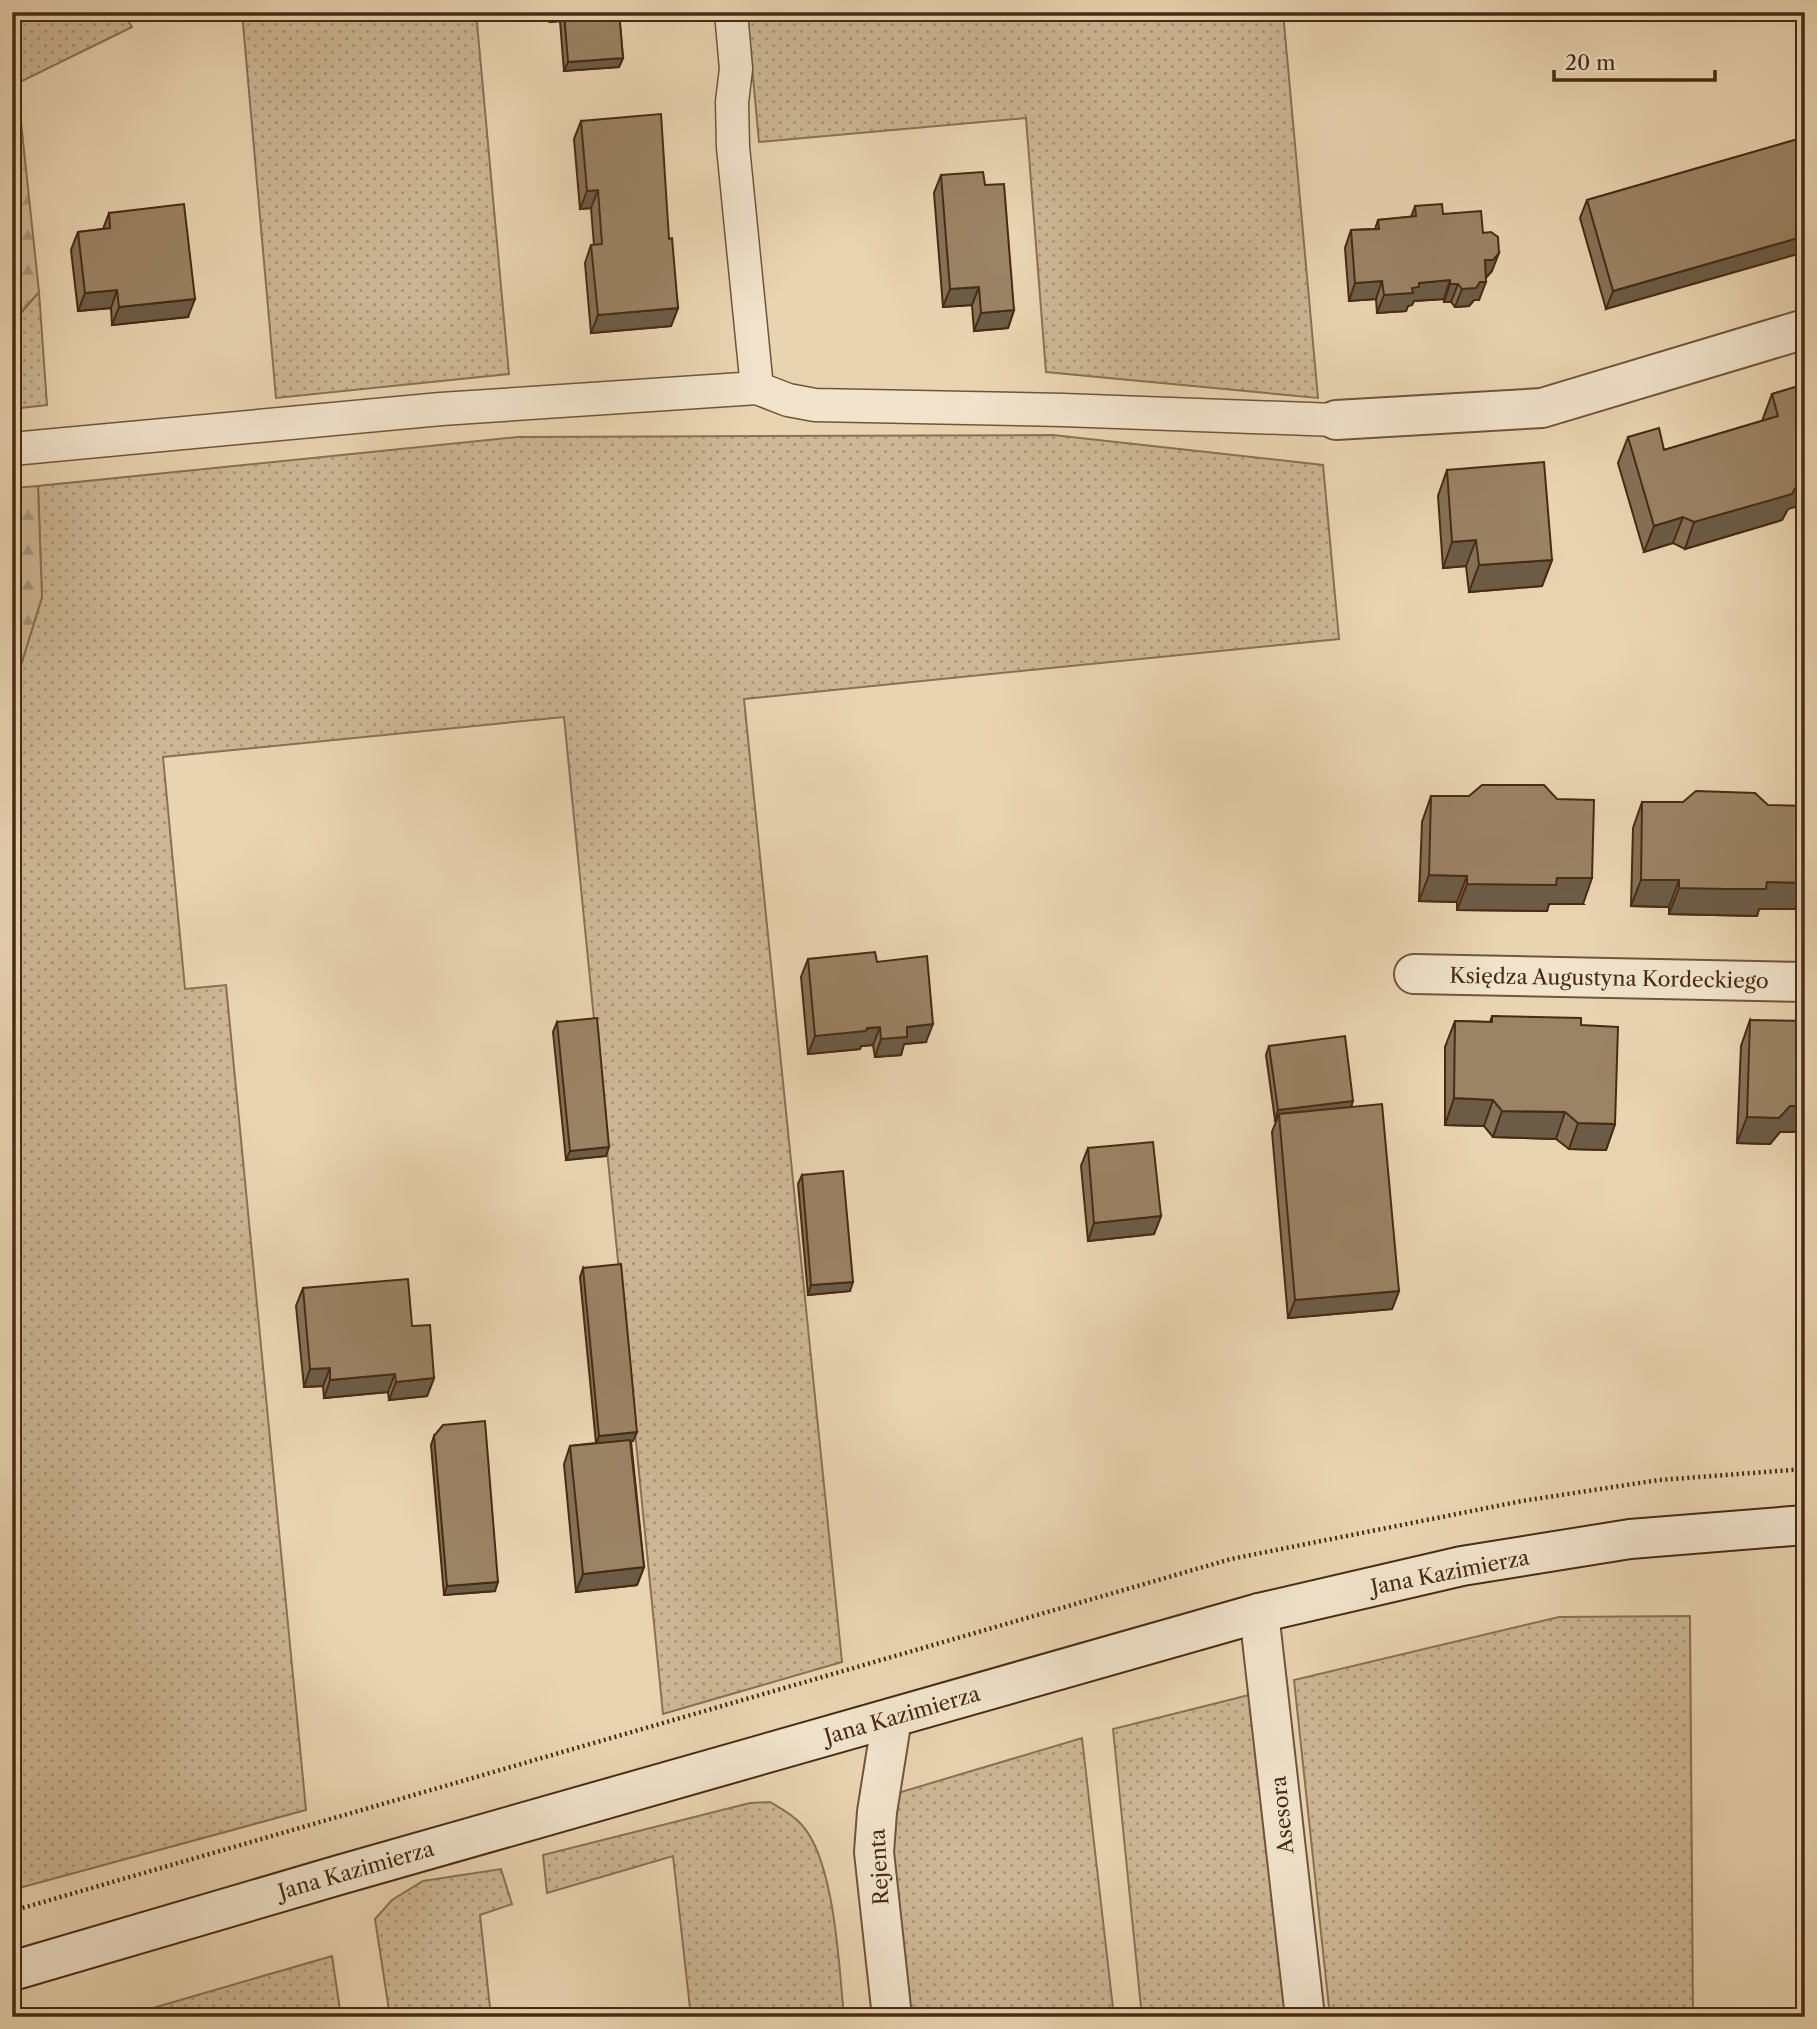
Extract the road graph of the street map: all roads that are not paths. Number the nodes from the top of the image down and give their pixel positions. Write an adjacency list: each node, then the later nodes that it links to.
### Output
1 (731, 12): 3 (lane)
2 (1805, 330): 4 (main road)
3 (757, 388): 4 (lane); 5 (lane)
4 (1336, 420)
5 (12, 449)
6 (1414, 974): 7 (main road, Księdza Augustyna Kordeckiego)
7 (1805, 982)
8 (1805, 1525): 9 (main road, Jana Kazimierza)
9 (1259, 1613): 10 (main road, Jana Kazimierza); 13 (main road, Asesora)
10 (892, 1718): 11 (main road, Jana Kazimierza); 12 (main road, Rejenta)
11 (12, 1971)
12 (892, 2017)
13 (1305, 2017)

